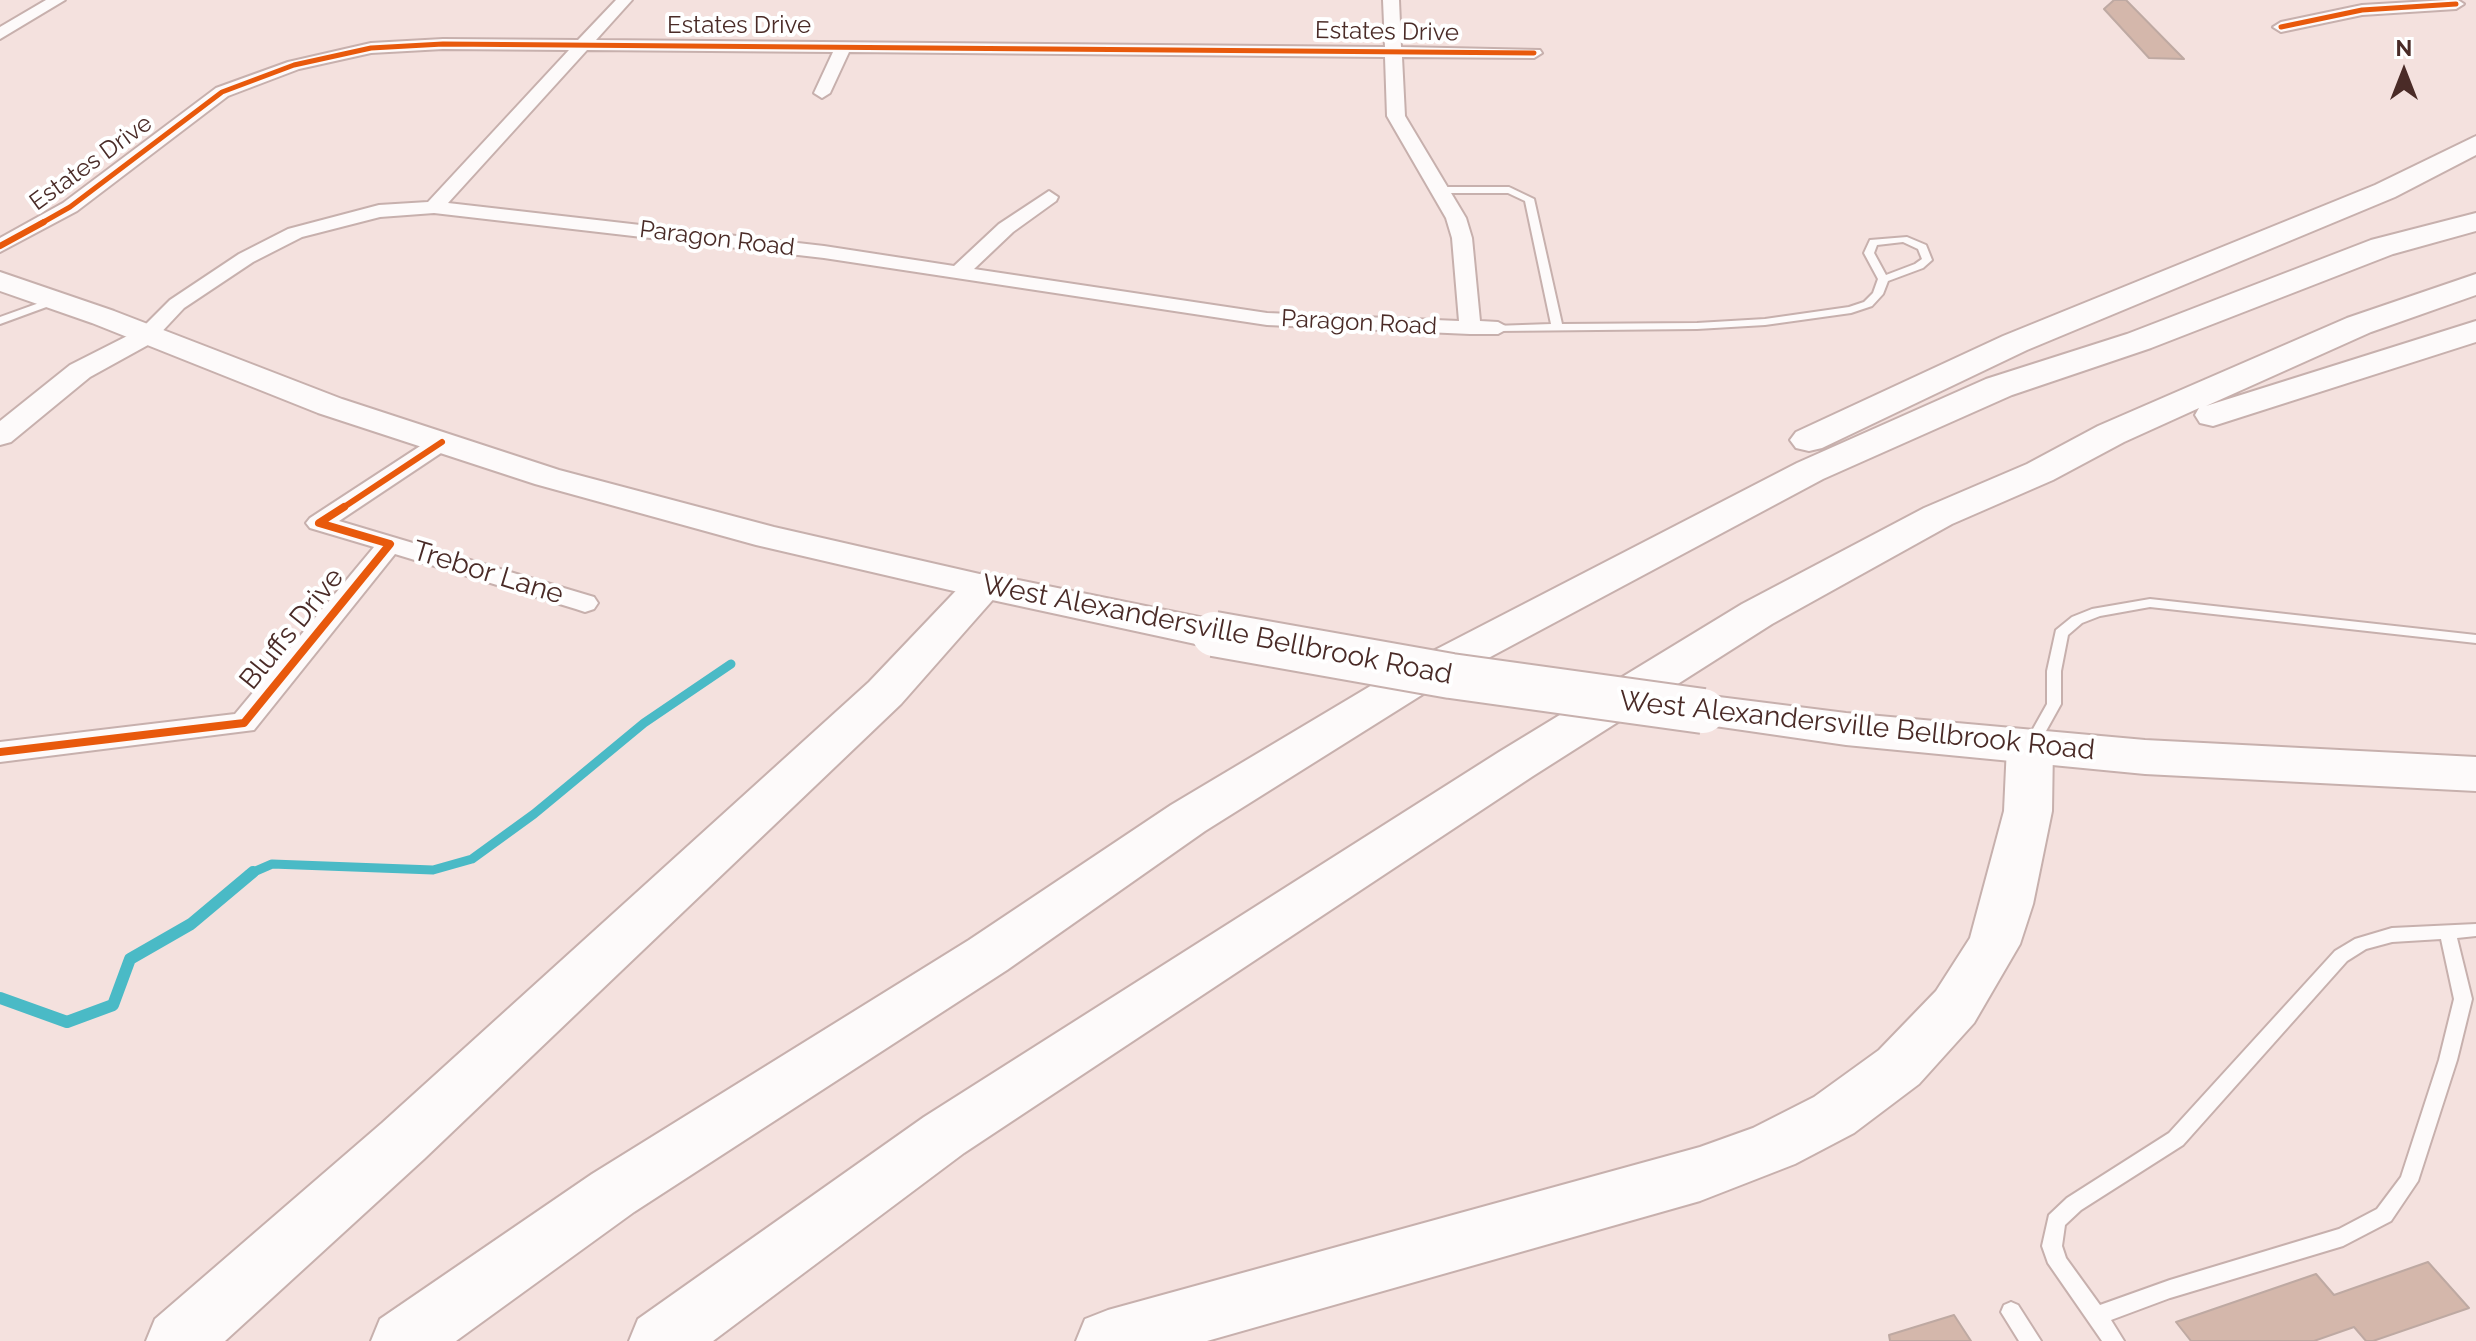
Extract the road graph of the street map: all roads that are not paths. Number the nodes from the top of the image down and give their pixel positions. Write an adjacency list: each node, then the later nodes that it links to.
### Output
1 (57, 0): 6 (street)
2 (624, 0): 10 (street)
3 (1391, 0): 12 (street)
4 (2455, 2): 7 (street); 8 (street)
5 (0, 11): 6 (street)
6 (36, 13): 9 (street)
7 (2469, 17)
8 (2281, 27)
9 (0, 34)
10 (584, 45): 11 (street, Estates Drive); 18 (street); 20 (street, Estates Drive)
11 (843, 47): 12 (street, Estates Drive); 14 (street)
12 (1395, 52): 13 (street, Estates Drive); 16 (street)
13 (1534, 53)
14 (822, 93)
15 (2476, 144): 37 (main road)
16 (1440, 190): 27 (lane); 28 (street)
17 (1049, 197): 21 (street)
18 (434, 207): 21 (street, Paragon Road); 31 (street, Paragon Road)
19 (2476, 222): 37 (main road)
20 (0, 246)
21 (959, 272): 28 (street, Paragon Road)
22 (1883, 279): 22 (lane); 27 (lane)
23 (0, 281): 25 (main road, West Alexandersville Bellbrook Road)
24 (2476, 284): 34 (main road)
25 (56, 300): 26 (lane); 31 (main road, West Alexandersville Bellbrook Road)
26 (0, 321)
27 (1557, 327): 29 (lane)
28 (1470, 328): 29 (street, Paragon Road)
29 (1498, 328)
30 (2476, 331): 34 (main road)
31 (147, 334): 32 (street, Paragon Road); 33 (main road, West Alexandersville Bellbrook Road)
32 (0, 436)
33 (442, 442): 35 (street, Bluffs Drive); 36 (main road, West Alexandersville Bellbrook Road)
34 (2040, 472): 49 (main road)
35 (390, 544): 38 (street, Trebor Lane); 41 (street, Bluffs Drive)
36 (984, 586): 40 (main road, West Alexandersville Bellbrook Road, bridge); 47 (main road)
37 (1589, 586): 48 (main road)
38 (585, 603)
39 (2476, 639): 40 (lane)
40 (2030, 746): 42 (main road, West Alexandersville Bellbrook Road); 50 (main road)
41 (0, 752)
42 (2476, 774)
43 (2476, 930): 44 (lane)
44 (2447, 931): 46 (lane); 46 (lane)
45 (2011, 1312): 51 (lane)
46 (2097, 1316): 52 (lane)
47 (178, 1341)
48 (403, 1341)
49 (661, 1341)
50 (1108, 1341)
51 (2031, 1341)
52 (2114, 1341)

